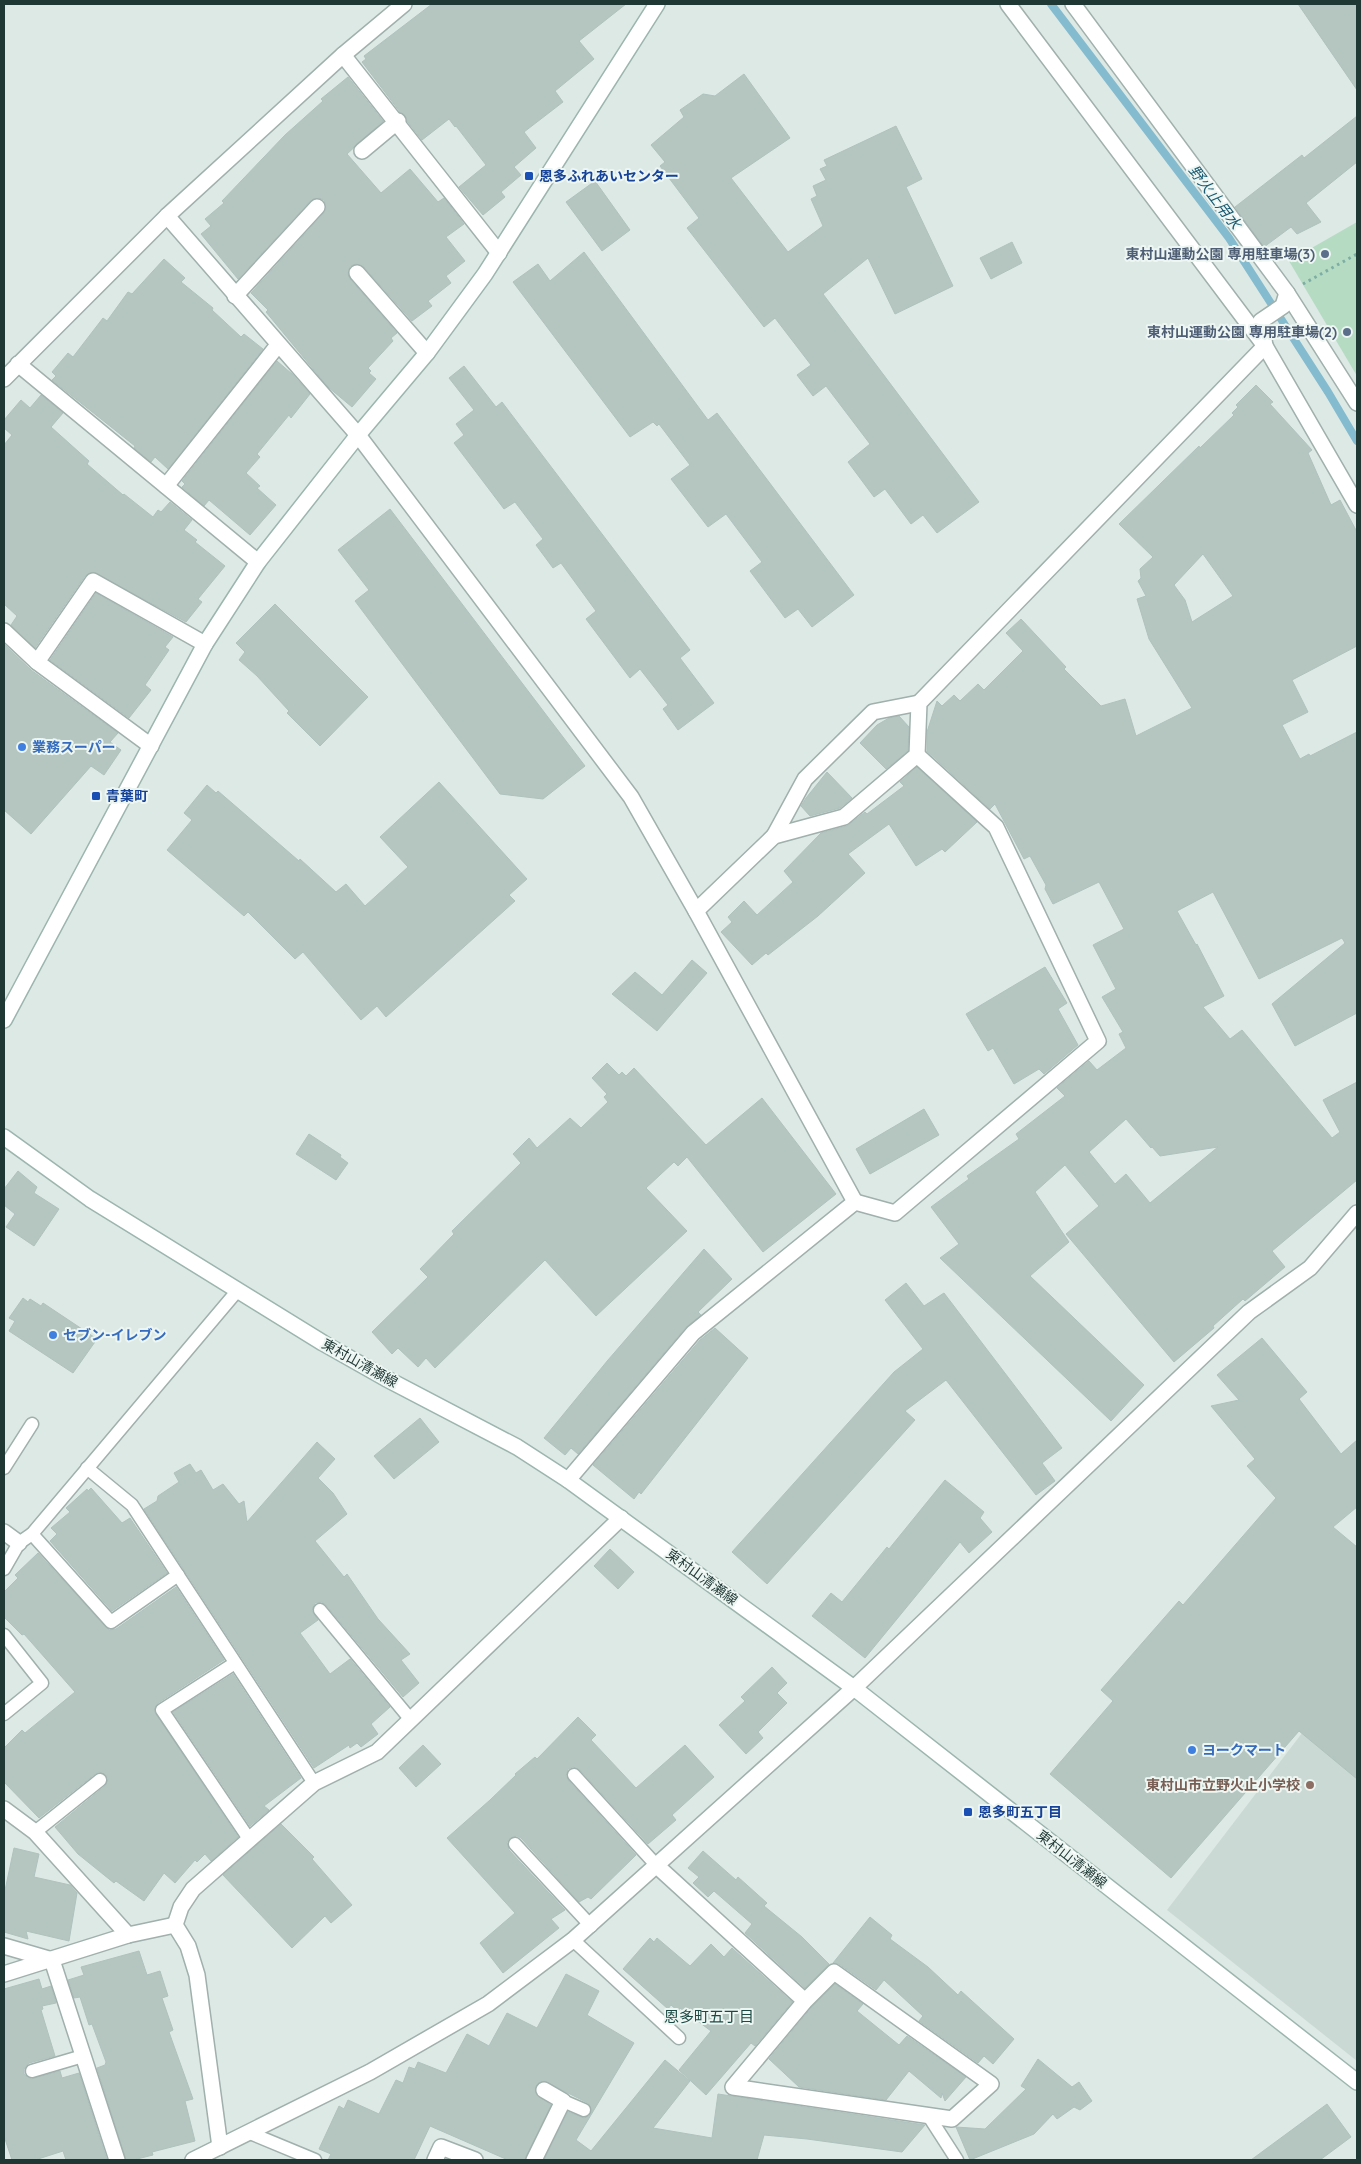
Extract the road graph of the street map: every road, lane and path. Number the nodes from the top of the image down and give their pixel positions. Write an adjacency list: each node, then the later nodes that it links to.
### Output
1 (404, 4): 5 (street)
2 (657, 4): 10 (street)
3 (1008, 4): 16 (street)
4 (1073, 4): 14 (street)
5 (344, 55): 6 (street); 9 (street)
6 (398, 121): 7 (street); 10 (street)
7 (362, 151)
8 (317, 208): 13 (street)
9 (167, 216): 13 (street); 18 (street)
10 (499, 252): 17 (street)
11 (1357, 254): 14 (path)
12 (356, 273): 17 (street)
13 (235, 296): 15 (street)
14 (1285, 300): 16 (street); 20 (street)
15 (278, 345): 21 (street); 22 (street)
16 (1265, 346): 23 (street); 28 (street)
17 (427, 353): 21 (street)
18 (18, 364): 19 (street); 22 (street)
19 (4, 379)
20 (1357, 403)
21 (358, 435): 24 (street); 32 (street)
22 (166, 486): 24 (street)
23 (1357, 505)
24 (258, 562): 26 (street)
25 (4, 631): 27 (street)
26 (205, 644): 27 (street); 29 (street)
27 (37, 662): 29 (street)
28 (919, 703): 30 (street); 31 (street)
29 (151, 746): 33 (street)
30 (918, 756): 31 (street); 35 (street)
31 (774, 836): 32 (street)
32 (696, 910): 35 (street)
33 (4, 1020)
34 (4, 1137): 37 (street, 東村山清瀬線)
35 (855, 1202): 41 (street)
36 (1357, 1213): 50 (street)
37 (238, 1290): 40 (lane); 41 (street, 東村山清瀬線)
38 (32, 1424): 39 (lane)
39 (4, 1468)
40 (87, 1468): 44 (lane); 46 (lane)
41 (568, 1480): 42 (street, 東村山清瀬線)
42 (622, 1518): 50 (street, 東村山清瀬線); 52 (street)
43 (4, 1532): 44 (street)
44 (25, 1538): 45 (lane); 46 (lane)
45 (4, 1569)
46 (178, 1575): 49 (lane)
47 (320, 1610): 52 (lane)
48 (4, 1635): 51 (lane)
49 (235, 1662): 55 (lane); 58 (lane)
50 (854, 1688): 60 (street); 72 (street, 東村山清瀬線)
51 (4, 1714)
52 (411, 1720): 55 (street)
53 (574, 1775): 60 (lane)
54 (100, 1780): 57 (lane)
55 (314, 1783): 58 (street)
56 (4, 1809): 57 (street)
57 (35, 1832): 63 (street)
58 (249, 1839): 61 (street)
59 (515, 1844): 62 (lane)
60 (657, 1866): 62 (street); 68 (street)
61 (176, 1925): 63 (street); 78 (street)
62 (591, 1926): 64 (street)
63 (128, 1935): 66 (street)
64 (573, 1940): 69 (lane); 77 (street)
65 (4, 1946): 66 (street)
66 (52, 1960): 67 (street); 70 (street)
67 (4, 1974)
68 (805, 2001): 76 (street); 76 (street)
69 (679, 2038)
70 (83, 2056): 71 (lane); 79 (street)
71 (32, 2071)
72 (1357, 2082)
73 (544, 2090): 74 (street)
74 (563, 2101): 75 (lane); 84 (street)
75 (584, 2110)
76 (928, 2115): 85 (lane)
77 (250, 2133): 78 (street); 81 (lane)
78 (220, 2147): 80 (street)
79 (117, 2160)
80 (193, 2160)
81 (315, 2160)
82 (434, 2160): 83 (street)
83 (475, 2160)
84 (534, 2160)
85 (957, 2160)

